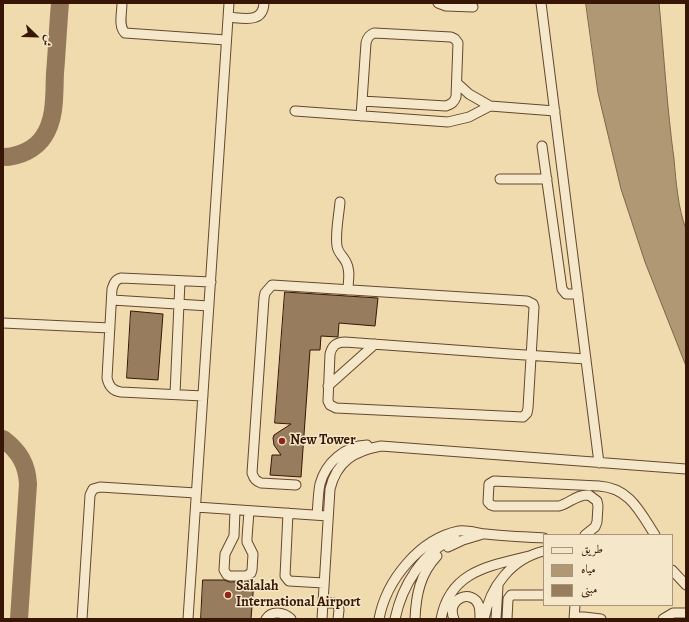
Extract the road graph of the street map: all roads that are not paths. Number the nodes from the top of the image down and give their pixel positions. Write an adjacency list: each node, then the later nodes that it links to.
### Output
1 (122, 3): 8 (street)
2 (229, 3): 7 (street)
3 (264, 3): 7 (street)
4 (438, 3): 6 (street)
5 (541, 3): 13 (street)
6 (473, 8)
7 (228, 16): 8 (street)
8 (226, 40): 20 (street)
9 (457, 83): 10 (street); 10 (street); 11 (street)
10 (362, 101): 14 (street)
11 (490, 106): 13 (street); 14 (street)
12 (295, 111): 14 (street)
13 (555, 111): 22 (street)
14 (361, 116)
15 (542, 146): 17 (street)
16 (500, 179): 17 (street)
17 (547, 179): 22 (street)
18 (340, 202): 21 (street)
19 (180, 281): 20 (street); 23 (street); 24 (street)
20 (211, 282): 25 (street)
21 (348, 290): 29 (street); 37 (street)
22 (578, 294): 30 (street)
23 (112, 300): 24 (street); 27 (street)
24 (179, 304): 25 (street); 32 (street)
25 (209, 306): 33 (street)
26 (3, 323): 27 (street)
27 (110, 328): 32 (street)
28 (376, 344): 29 (street); 31 (street); 31 (street)
29 (531, 355): 30 (street); 31 (street)
30 (586, 359): 35 (street)
31 (328, 386)
32 (175, 394): 33 (street)
33 (203, 396): 38 (street)
34 (381, 446): 35 (street); 43 (street); 44 (street)
35 (598, 463): 36 (street)
36 (686, 469)
37 (296, 485)
38 (196, 493): 39 (street); 64 (street)
39 (196, 507): 40 (street); 65 (street)
40 (235, 510): 41 (street); 49 (street)
41 (249, 510): 42 (street); 50 (street)
42 (288, 513): 43 (street); 55 (street)
43 (317, 515): 44 (street)
44 (328, 516): 55 (street)
45 (483, 533): 48 (street); 51 (street); 70 (street)
46 (586, 534): 47 (street)
47 (654, 534)
48 (543, 538)
49 (232, 541): 50 (street); 50 (street)
50 (247, 542)
51 (440, 550): 71 (street); 72 (street)
52 (543, 551): 53 (street)
53 (530, 556): 56 (street); 73 (street)
54 (674, 571): 57 (street)
55 (324, 583): 59 (street)
56 (498, 583): 76 (street); 77 (street)
57 (686, 585)
58 (543, 596): 78 (street)
59 (323, 603): 68 (street); 69 (street)
60 (575, 606): 62 (street)
61 (686, 613): 63 (street)
62 (574, 618): 79 (street)
63 (662, 618)
64 (82, 619)
65 (188, 619)
66 (266, 619): 67 (street)
67 (291, 619)
68 (322, 619)
69 (338, 619)
70 (379, 619)
71 (395, 619)
72 (415, 619)
73 (441, 619)
74 (454, 619): 75 (street)
75 (480, 619)
76 (484, 619)
77 (496, 619)
78 (508, 619)
79 (601, 619)

